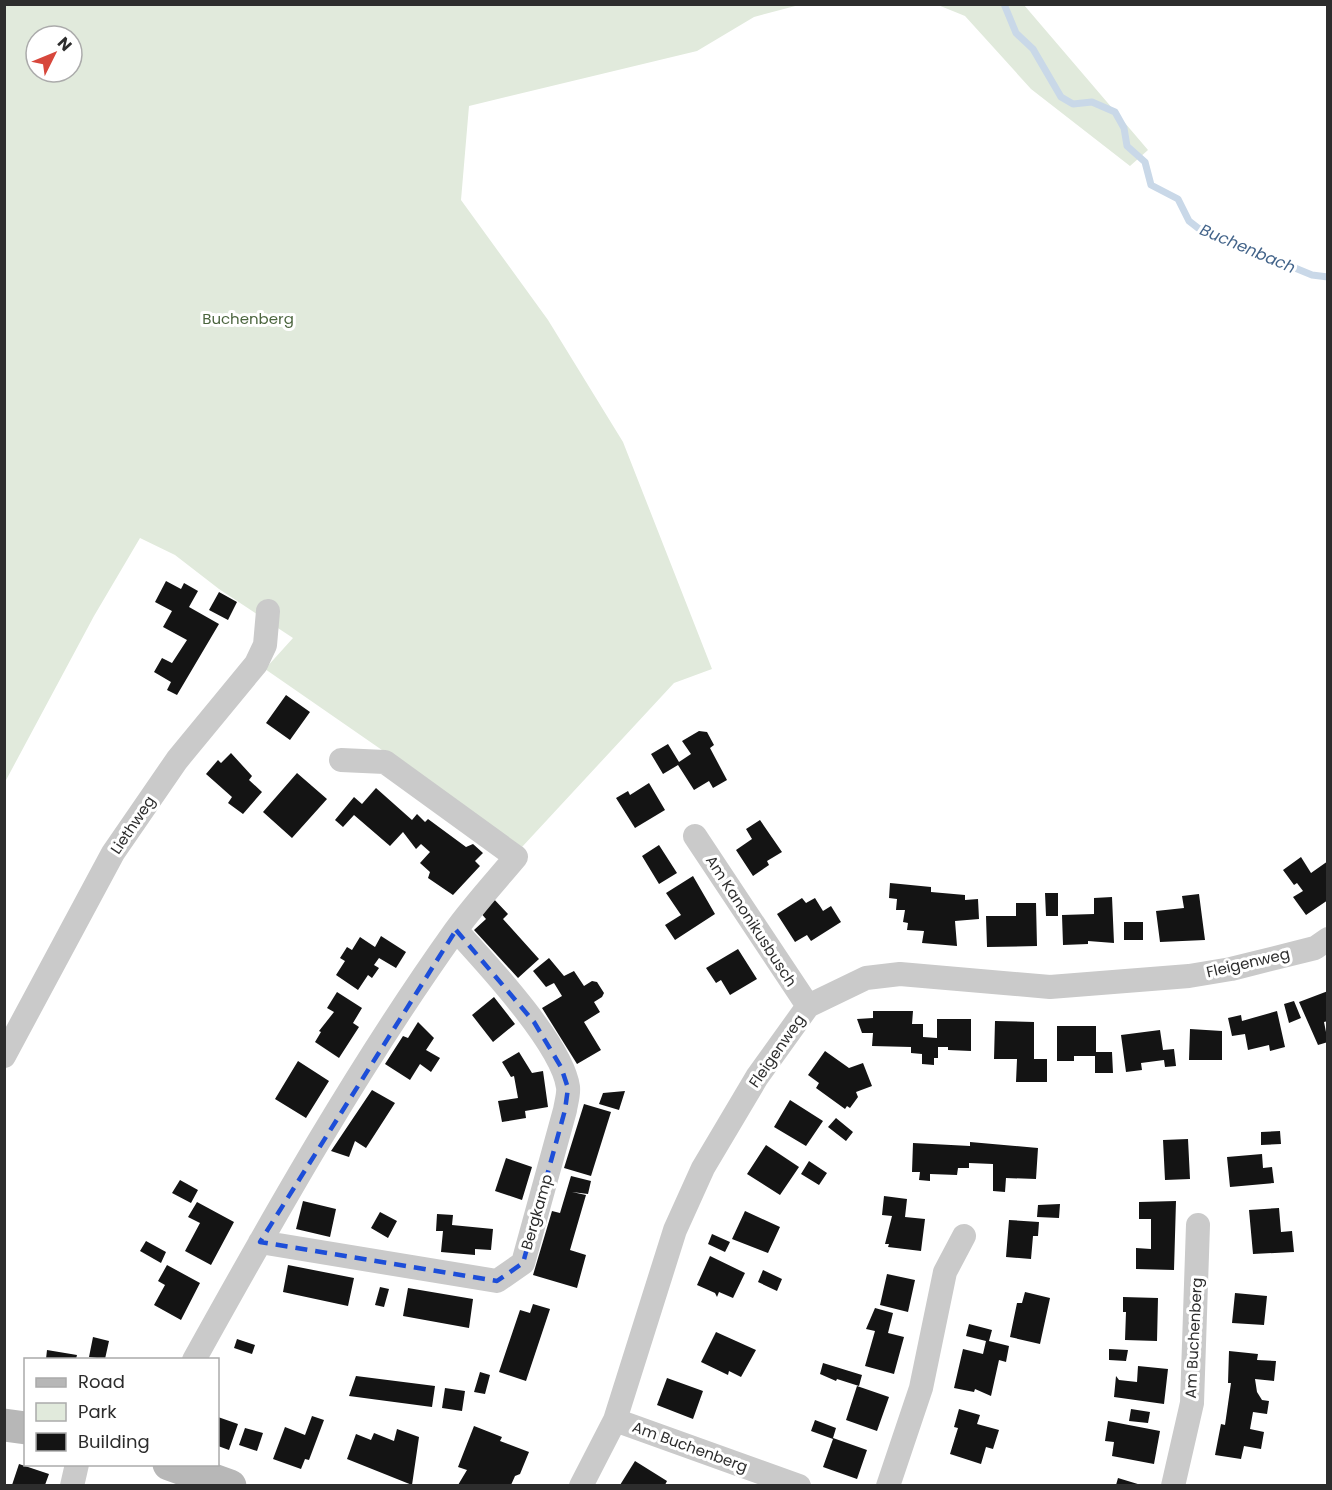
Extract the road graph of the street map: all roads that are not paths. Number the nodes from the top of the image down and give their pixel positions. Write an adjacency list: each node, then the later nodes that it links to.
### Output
1 (268, 611): 7 (street, Liethweg)
2 (341, 760): 4 (street)
3 (695, 836): 6 (street, Am Kanonikusbusch)
4 (456, 930): 10 (street); 10 (street, Bergkamp)
5 (1328, 939): 6 (street, Fleigenweg)
6 (808, 1006): 12 (street, Fleigenweg)
7 (6, 1051)
8 (1198, 1225): 22 (street, Am Buchenberg)
9 (963, 1236): 21 (street)
10 (260, 1242): 11 (street)
11 (195, 1358)
12 (615, 1420): 19 (street, Fleigenweg); 20 (street, Am Buchenberg)
13 (4, 1425): 14 (main road)
14 (24, 1428)
15 (77, 1466): 17 (street)
16 (175, 1466): 18 (main road)
17 (72, 1485)
18 (230, 1485)
19 (581, 1485)
20 (799, 1485)
21 (888, 1485)
22 (1173, 1485)

